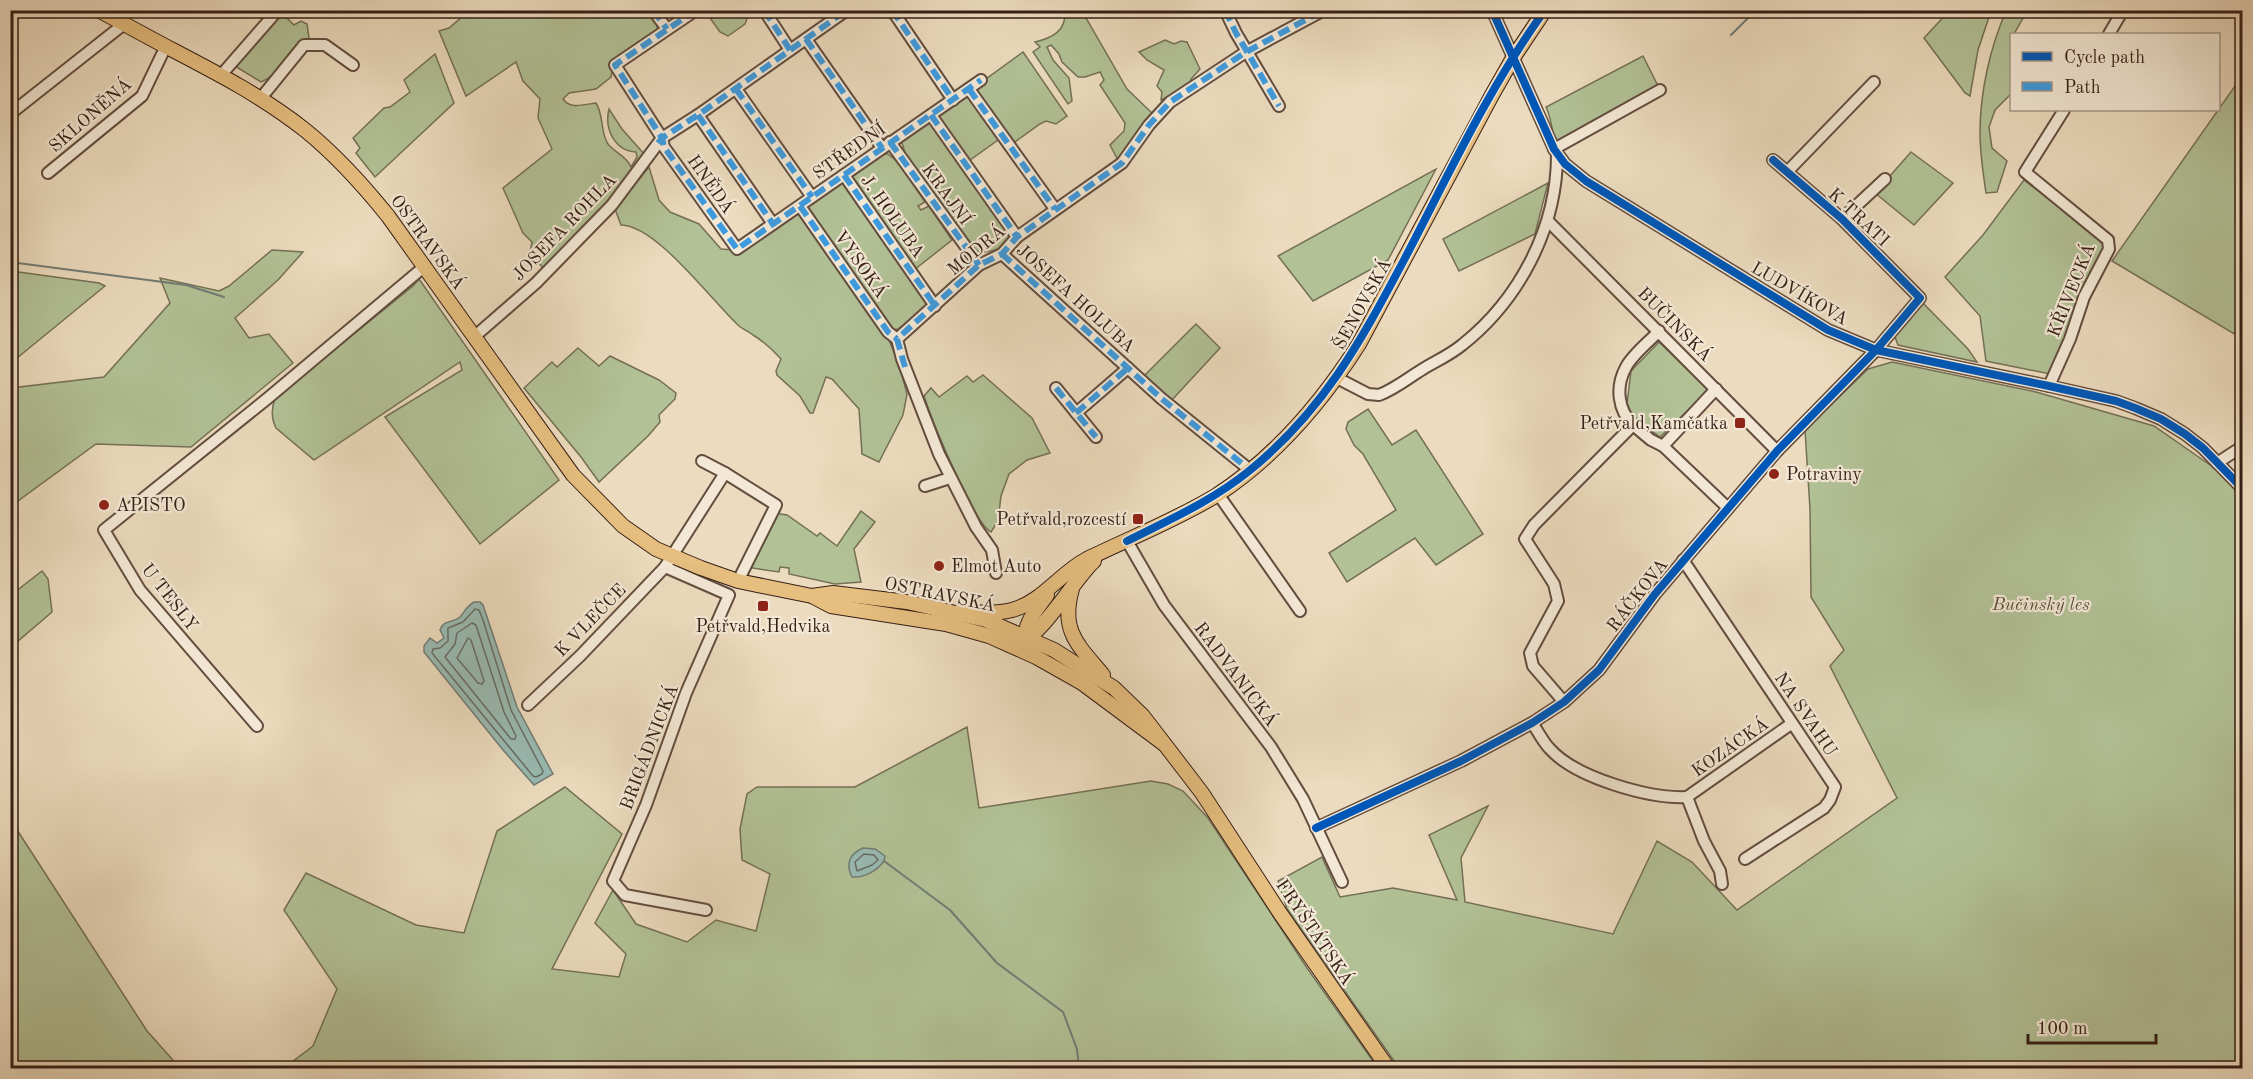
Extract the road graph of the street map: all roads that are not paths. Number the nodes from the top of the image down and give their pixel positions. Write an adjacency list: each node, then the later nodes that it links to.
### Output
1 (98, 10): 13 (main road, OSTRAVSKÁ)
2 (278, 10): 22 (street)
3 (653, 10): 14 (street)
4 (696, 10): 14 (street)
5 (764, 10): 18 (street)
6 (847, 10): 16 (street, JOSEFA ROHLA)
7 (892, 10): 29 (street)
8 (1225, 10): 19 (street)
9 (1324, 10): 19 (street, MODRÁ)
10 (1492, 10): 20 (street, LUDVÍKOVA)
11 (1545, 10): 20 (main road, ŠENOVSKÁ)
12 (2123, 10): 15 (street)
13 (124, 24): 17 (main road, OSTRAVSKÁ); 32 (street)
14 (668, 29): 35 (street)
15 (2110, 33)
16 (806, 39): 18 (street, JOSEFA ROHLA); 36 (street, J. HOLUBA)
17 (166, 46): 22 (main road, OSTRAVSKÁ); 40 (street, SKLONĚNÁ)
18 (790, 50): 25 (street, JOSEFA ROHLA)
19 (1246, 52): 30 (street); 45 (street, MODRÁ)
20 (1513, 58): 37 (street, LUDVÍKOVA); 61 (main road, ŠENOVSKÁ)
21 (353, 65): 28 (street)
22 (222, 74): 28 (main road, OSTRAVSKÁ)
23 (981, 80): 26 (street, STŘEDNÍ)
24 (1874, 82): 39 (street)
25 (736, 89): 34 (street, JOSEFA ROHLA); 43 (street)
26 (969, 89): 29 (street, STŘEDNÍ); 45 (street)
27 (1660, 90): 37 (street)
28 (261, 98): 53 (main road, OSTRAVSKÁ)
29 (953, 100): 33 (street, STŘEDNÍ)
30 (1279, 106)
31 (2063, 111): 62 (street, KŘIVECKÁ)
32 (10, 114)
33 (931, 115): 36 (street, STŘEDNÍ); 49 (street, KRAJNÍ)
34 (698, 116): 35 (street, JOSEFA ROHLA); 48 (street, HNĚDÁ)
35 (662, 138): 50 (street, HNĚDÁ); 57 (street, JOSEFA ROHLA)
36 (886, 145): 41 (street, STŘEDNÍ); 52 (street, KRAJNÍ)
37 (1555, 152): 47 (street); 59 (street, LUDVÍKOVA)
38 (1773, 160): 39 (street, K TRATI)
39 (1787, 172): 46 (street, K TRATI)
40 (48, 173)
41 (844, 175): 43 (street, STŘEDNÍ); 55 (street, J. HOLUBA)
42 (1885, 179): 46 (street, K TRATI)
43 (812, 197): 44 (street, STŘEDNÍ)
44 (800, 206): 48 (street, STŘEDNÍ); 58 (street, VYSOKÁ)
45 (1055, 209): 49 (street, MODRÁ)
46 (1842, 219): 54 (street, K TRATI)
47 (1548, 221): 56 (street, BUČINSKÁ); 61 (street)
48 (773, 224): 50 (street, STŘEDNÍ)
49 (1017, 237): 51 (street, MODRÁ)
50 (737, 249)
51 (1002, 254): 52 (street, MODRÁ); 60 (street, JOSEFA HOLUBA)
52 (979, 265): 55 (street, MODRÁ)
53 (425, 266): 57 (main road, OSTRAVSKÁ); 99 (street, U TESLY)
54 (1920, 298): 59 (street, RÁČKOVA)
55 (935, 306): 58 (street, MODRÁ)
56 (1659, 331): 64 (street, BUČINSKÁ); 66 (street)
57 (474, 337): 83 (main road, OSTRAVSKÁ)
58 (897, 339): 75 (street)
59 (1876, 350): 62 (street, LUDVÍKOVA); 69 (street, RÁČKOVA)
60 (1128, 368): 65 (street, JOSEFA HOLUBA); 73 (street, JOSEFA HOLUBA)
61 (1337, 378): 73 (main road, ŠENOVSKÁ)
62 (2049, 386): 72 (street, LUDVÍKOVA)
63 (1056, 388): 65 (street)
64 (1716, 389): 68 (street); 69 (street, BUČINSKÁ)
65 (1076, 413): 67 (street)
66 (1633, 426): 68 (street); 95 (street)
67 (1096, 437)
68 (1663, 446): 79 (street)
69 (1777, 451): 79 (street, RÁČKOVA)
70 (2242, 454): 72 (street)
71 (702, 461): 74 (street)
72 (2217, 463): 77 (street, LUDVÍKOVA)
73 (1250, 470): 78 (main road, ŠENOVSKÁ)
74 (724, 473): 83 (street); 85 (street)
75 (950, 478): 76 (street); 84 (street)
76 (925, 486)
77 (2242, 488)
78 (1218, 494): 80 (main road, ŠENOVSKÁ); 89 (street)
79 (1728, 508): 82 (street, RÁČKOVA)
80 (1127, 541): 81 (main road, ŠENOVSKÁ); 103 (street, RADVANICKÁ)
81 (1102, 553): 86 (main road, ŠENOVSKÁ); 87 (main road)
82 (1683, 560): 95 (street, RÁČKOVA); 98 (street, NA SVAHU)
83 (669, 562): 85 (main road, OSTRAVSKÁ); 96 (street, K VLEČCE); 107 (street, BRIGÁDNICKÁ)
84 (996, 573)
85 (738, 581): 88 (main road, OSTRAVSKÁ)
86 (1054, 585): 90 (main road); 92 (main road)
87 (1073, 585): 92 (main road); 94 (main road)
88 (812, 596): 90 (main road, OSTRAVSKÁ); 91 (main road, OSTRAVSKÁ)
89 (1300, 611)
90 (958, 613): 92 (main road, OSTRAVSKÁ)
91 (989, 636): 92 (main road); 93 (main road, OSTRAVSKÁ)
92 (1027, 637): 93 (main road); 94 (main road, OSTRAVSKÁ)
93 (1036, 657): 100 (main road, OSTRAVSKÁ)
94 (1114, 688): 100 (main road, OSTRAVSKÁ)
95 (1564, 702): 97 (street, RÁČKOVA)
96 (528, 705)
97 (1532, 723): 101 (street, KOZÁCKÁ); 103 (street, RÁČKOVA)
98 (1791, 724): 101 (street, KOZÁCKÁ); 104 (street, NA SVAHU)
99 (258, 726)
100 (1164, 744): 102 (main road, OSTRAVSKÁ)
101 (1687, 797): 106 (street, KOZÁCKÁ)
102 (1215, 813): 108 (main road, FRYŠTÁTSKÁ)
103 (1316, 828): 105 (street, RADVANICKÁ)
104 (1745, 860)
105 (1342, 882)
106 (1722, 884)
107 (706, 910)
108 (1388, 1068)

